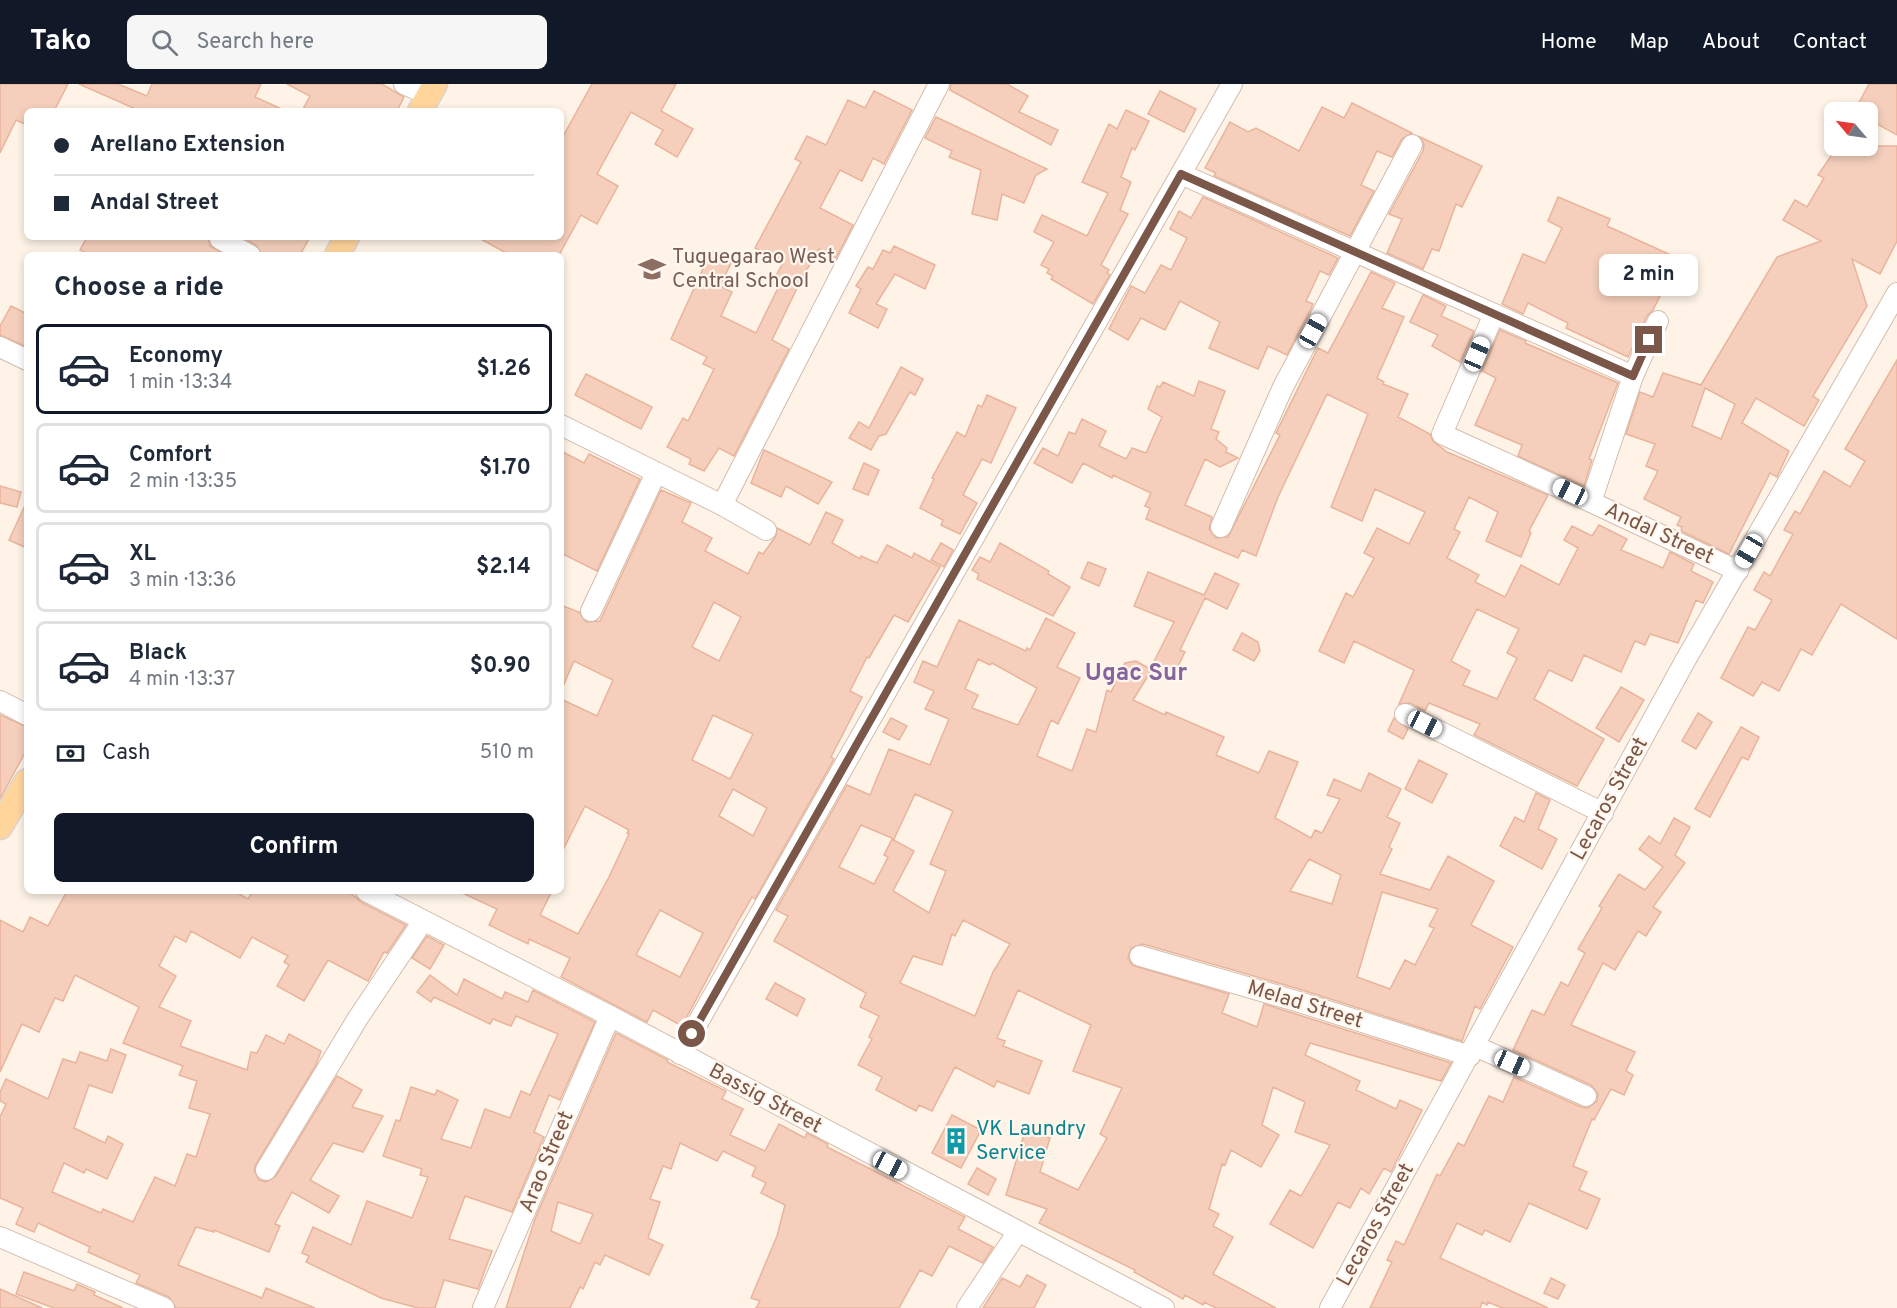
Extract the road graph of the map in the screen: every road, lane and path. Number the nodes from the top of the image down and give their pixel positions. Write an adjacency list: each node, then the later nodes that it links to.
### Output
1 (404, 84): 4 (street)
2 (939, 84): 19 (street)
3 (1232, 84): 6 (street)
4 (428, 97)
5 (1412, 145): 9 (street)
6 (1181, 174): 9 (street); 35 (street)
7 (224, 240): 8 (street)
8 (245, 252)
9 (1355, 253): 11 (street); 20 (street)
10 (1897, 293): 22 (street, Lecaros Street)
11 (1494, 314): 15 (street); 18 (street)
12 (1658, 321): 15 (street, Andal Street)
13 (0, 346): 14 (street)
14 (24, 358)
15 (1633, 376): 18 (street, Andal Street)
16 (564, 427): 17 (street)
17 (656, 473): 19 (street); 23 (street)
18 (1591, 502): 22 (street, Andal Street)
19 (723, 505): 21 (street)
20 (1221, 527)
21 (766, 530)
22 (1737, 571): 28 (street, Lecaros Street)
23 (591, 611)
24 (0, 701): 25 (street)
25 (24, 713)
26 (1405, 714): 28 (street)
27 (24, 786): 29 (main road)
28 (1603, 813): 34 (street, Lecaros Street)
29 (0, 827)
30 (372, 894): 31 (street, Bassig Street)
31 (423, 921): 33 (street, Bassig Street); 37 (street)
32 (1140, 956): 34 (street, Melad Street)
33 (610, 1016): 35 (street, Bassig Street); 41 (street, Arao Street)
34 (1473, 1051): 36 (street, Melad Street); 44 (street, Lecaros Street)
35 (680, 1054): 38 (street, Bassig Street)
36 (1586, 1096)
37 (266, 1170)
38 (1017, 1233): 42 (street); 43 (street, Bassig Street)
39 (0, 1237): 40 (street)
40 (164, 1308)
41 (483, 1308)
42 (967, 1308)
43 (1164, 1308)
44 (1330, 1308)

